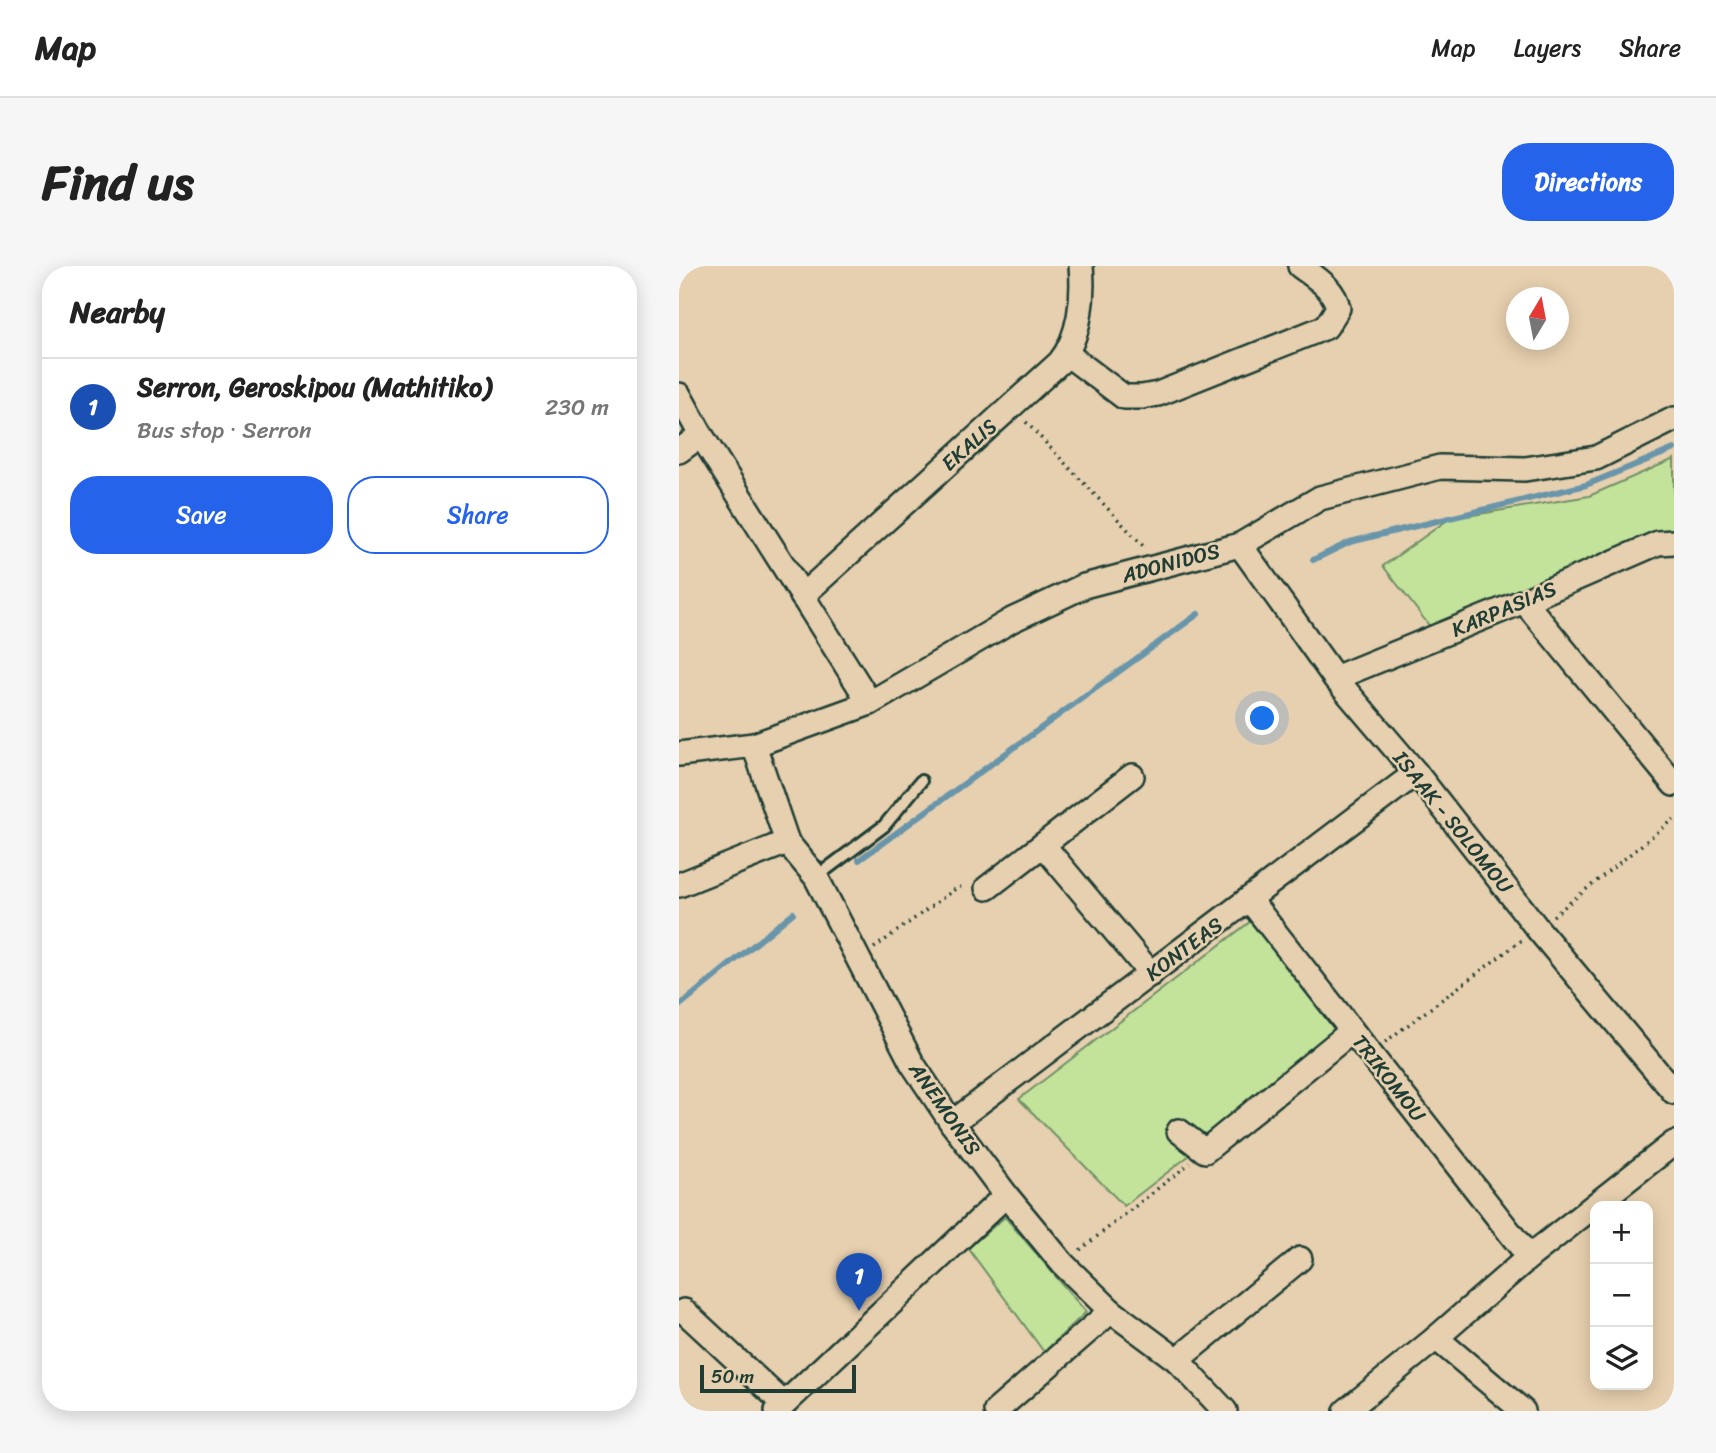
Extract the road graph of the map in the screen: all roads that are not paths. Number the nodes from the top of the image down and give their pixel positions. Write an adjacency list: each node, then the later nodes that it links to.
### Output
1 (1081, 266): 3 (street, EKALIS)
2 (1300, 266): 3 (street)
3 (1067, 354): 10 (street, EKALIS)
4 (679, 395): 6 (street)
5 (1674, 419): 9 (street, ADONIDOS)
6 (701, 435): 7 (street); 10 (street)
7 (679, 451)
8 (1674, 542): 11 (street, KARPASIAS)
9 (1240, 545): 12 (street, ISAAK - SOLOMOU); 13 (street, ADONIDOS)
10 (802, 596): 13 (street)
11 (1524, 601): 12 (street, KARPASIAS); 19 (street)
12 (1335, 678): 16 (street, ISAAK - SOLOMOU)
13 (870, 703): 14 (street, ADONIDOS)
14 (754, 745): 15 (street, ADONIDOS); 20 (street, ANEMONIS)
15 (679, 754)
16 (1416, 774): 25 (street, KONTEAS); 28 (street, ISAAK - SOLOMOU)
17 (1132, 776): 21 (street)
18 (921, 781): 22 (lane)
19 (1674, 784)
20 (787, 842): 22 (street, ANEMONIS); 23 (street)
21 (1043, 845): 24 (street); 26 (street)
22 (816, 877): 29 (street, ANEMONIS)
23 (679, 886)
24 (987, 888)
25 (1249, 899): 26 (street, KONTEAS); 27 (street, TRIKOMOU)
26 (1151, 974): 29 (street, KONTEAS)
27 (1352, 1031): 30 (street); 33 (street, TRIKOMOU)
28 (1674, 1092)
29 (952, 1123): 32 (street, ANEMONIS)
30 (1179, 1131)
31 (1674, 1143): 33 (street)
32 (1006, 1195): 36 (street, ANEMONIS); 39 (street)
33 (1529, 1257): 37 (street)
34 (1300, 1259): 38 (street)
35 (684, 1311): 39 (street)
36 (1111, 1311): 38 (street, ANEMONIS); 40 (street)
37 (1436, 1338): 42 (street); 43 (street)
38 (1177, 1360): 41 (street, ANEMONIS)
39 (780, 1408)
40 (996, 1411)
41 (1224, 1411)
42 (1346, 1411)
43 (1523, 1411)

